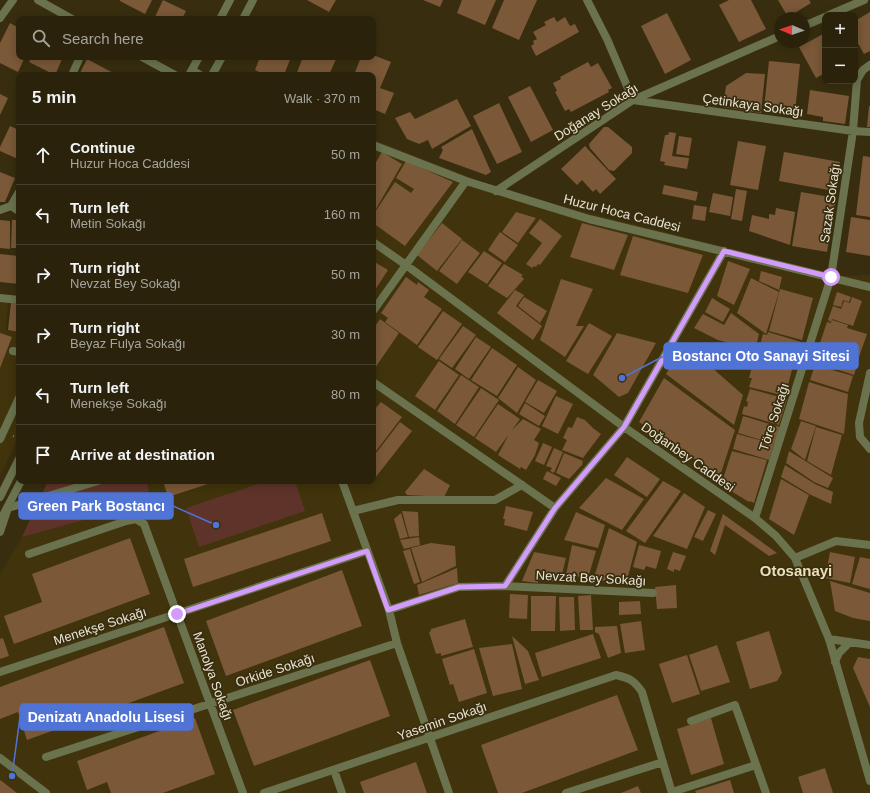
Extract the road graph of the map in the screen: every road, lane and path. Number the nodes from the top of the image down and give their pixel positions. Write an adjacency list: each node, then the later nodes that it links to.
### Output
1 (13, 0): 11 (street)
2 (38, 0): 8 (street)
3 (230, 0): 9 (street)
4 (253, 0): 10 (street)
5 (587, 0): 24 (street)
6 (864, 0): 7 (street)
7 (836, 12)
8 (67, 16)
9 (222, 16)
10 (244, 16)
11 (0, 18)
12 (822, 18): 13 (street)
13 (810, 23)
14 (774, 39): 24 (street, Doğanay Sokağı)
15 (79, 60): 20 (street)
16 (148, 60): 21 (street)
17 (198, 60): 22 (street)
18 (220, 60): 23 (street)
19 (870, 65): 25 (street, Sazak Sokağı)
20 (73, 72)
21 (170, 72)
22 (192, 72)
23 (214, 72)
24 (633, 100): 25 (street, Çetinkaya Sokağı); 29 (street, Doğanay Sokağı)
25 (853, 131): 26 (street, Çetinkaya Sokağı); 37 (street, Sazak Sokağı)
26 (870, 132)
27 (376, 146): 28 (street, Huzur Hoca Caddesi)
28 (466, 181): 29 (street, Huzur Hoca Caddesi); 36 (street)
29 (496, 191): 35 (street, Huzur Hoca Caddesi)
30 (16, 197): 31 (street)
31 (11, 206): 32 (street); 33 (street)
32 (16, 209)
33 (0, 210)
34 (376, 244): 36 (street, Doğanbey Caddesi)
35 (724, 251): 37 (street, Huzur Hoca Caddesi); 45 (street)
36 (406, 265): 41 (street); 45 (street, Doğanbey Caddesi)
37 (831, 277): 38 (street, Huzur Hoca Caddesi); 57 (street, Töre Sokağı)
38 (870, 287)
39 (0, 298): 40 (street)
40 (16, 300)
41 (376, 307)
42 (870, 373): 47 (street)
43 (376, 384): 52 (street)
44 (16, 404): 46 (street)
45 (624, 427): 55 (street); 57 (street, Doğanbey Caddesi)
46 (0, 439)
47 (870, 449)
48 (16, 465): 53 (street)
49 (20, 484): 54 (street)
50 (88, 484): 54 (street)
51 (343, 484): 56 (street)
52 (522, 485): 55 (street); 56 (street)
53 (0, 497)
54 (8, 508): 58 (street); 59 (street)
55 (555, 508): 64 (street)
56 (353, 511): 61 (street)
57 (755, 518): 63 (street, Doğanbey Caddesi)
58 (0, 521)
59 (0, 532)
60 (870, 545): 63 (street)
61 (367, 551): 66 (street); 67 (street, Menekşe Sokağı)
62 (28, 554): 67 (street, Manolya Sokağı)
63 (795, 558): 68 (street, Doğanbey Caddesi)
64 (505, 586): 65 (street, Nevzat Bey Sokağı); 66 (street, Nevzat Bey Sokağı)
65 (653, 593)
66 (388, 610): 69 (street)
67 (177, 614): 73 (street, Menekşe Sokağı); 74 (street, Manolya Sokağı)
68 (829, 639): 70 (street); 72 (street, Doğanbey Caddesi)
69 (398, 642): 74 (street, Orkide Sokağı); 76 (street)
70 (850, 642): 71 (street); 72 (street)
71 (870, 645)
72 (835, 662): 82 (street, Doğanbey Caddesi)
73 (0, 672)
74 (210, 703): 77 (street, Orkide Sokağı); 85 (street, Manolya Sokağı)
75 (691, 721): 80 (street)
76 (430, 737): 79 (street, Yasemin Sokağı); 81 (street, Yasemin Sokağı); 88 (street)
77 (46, 757)
78 (0, 758): 84 (street)
79 (663, 762): 83 (street); 89 (street)
80 (756, 765): 83 (street); 90 (street)
81 (334, 770): 86 (street, Yasemin Sokağı); 87 (street)
82 (870, 781)
83 (672, 792)
84 (46, 793)
85 (243, 793)
86 (264, 793)
87 (342, 793)
88 (449, 793)
89 (566, 793)
90 (766, 793)

